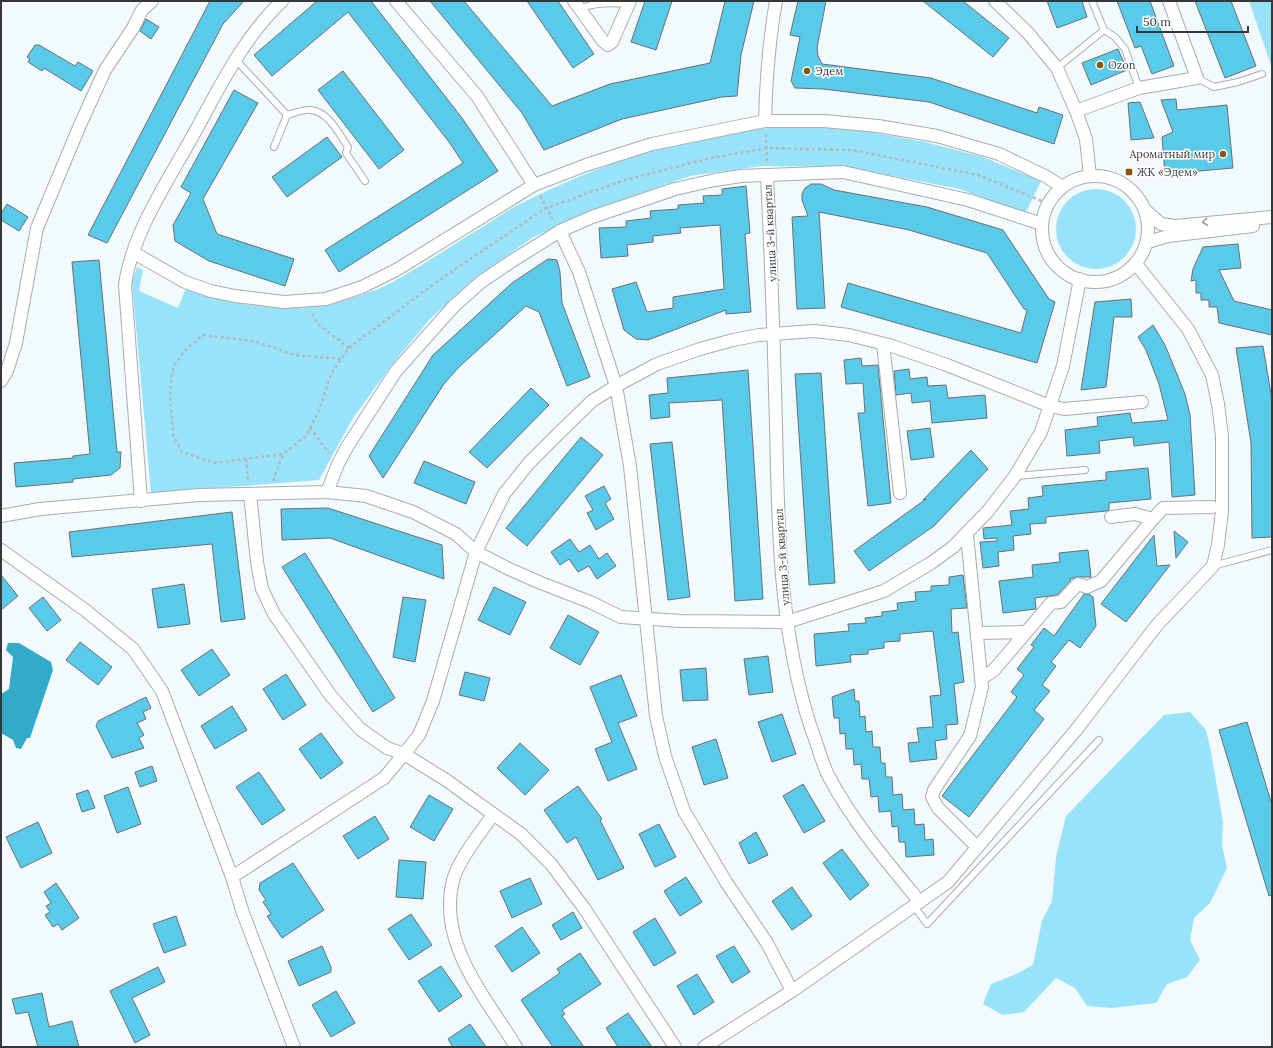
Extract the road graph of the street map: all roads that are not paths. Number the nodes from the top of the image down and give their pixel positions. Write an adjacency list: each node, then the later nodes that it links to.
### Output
1 (152, 1): 9 (street)
2 (282, 1): 12 (street)
3 (396, 1): 24 (street)
4 (776, 1): 19 (street)
5 (995, 1): 13 (street)
6 (1092, 1): 11 (lane)
7 (1169, 1): 15 (street)
8 (630, 3): 10 (lane); 10 (street)
9 (141, 5): 37 (street)
10 (576, 5)
11 (1104, 30): 13 (lane); 16 (lane)
12 (235, 59): 18 (lane); 32 (street)
13 (1057, 68): 17 (street)
14 (1262, 74): 15 (lane)
15 (1197, 78): 16 (street)
16 (1139, 88): 17 (street)
17 (1076, 111): 22 (street)
18 (287, 115): 20 (lane); 23 (lane)
19 (765, 121): 24 (street); 25 (street)
20 (274, 147)
21 (767, 176): 28 (street); 30 (street); 35 (street, улица 3-й квартал)
22 (1090, 176): 25 (street); 26 (street)
23 (365, 181)
24 (534, 185): 32 (street)
25 (1062, 187): 28 (street)
26 (1145, 210): 27 (street, one-way to 26); 31 (street)
27 (1272, 217)
28 (1042, 224): 34 (street)
29 (1272, 224): 31 (street)
30 (560, 231): 38 (street); 43 (street)
31 (1148, 242): 33 (street)
32 (134, 252): 46 (street)
33 (1136, 264): 34 (street); 55 (street)
34 (1080, 280): 40 (street)
35 (774, 334): 36 (street); 38 (street); 57 (street, улица 3-й квартал)
36 (883, 344): 40 (street); 44 (street)
37 (1, 381)
38 (616, 386): 54 (street); 56 (street)
39 (1142, 402): 40 (street)
40 (1050, 406): 42 (street)
41 (1085, 470): 42 (lane)
42 (1015, 476): 51 (street)
43 (327, 492): 45 (street); 54 (street)
44 (900, 493)
45 (250, 494): 46 (street); 62 (street)
46 (141, 501): 48 (street)
47 (1212, 507): 50 (street)
48 (1, 516)
49 (1111, 517): 50 (street)
50 (1153, 520): 58 (street)
51 (966, 535): 57 (street); 59 (street)
52 (1, 550): 65 (street)
53 (1272, 550): 55 (lane)
54 (476, 552): 56 (street); 62 (street)
55 (1213, 566): 64 (street)
56 (646, 619): 57 (street); 67 (street)
57 (787, 622): 66 (street, улица 3-й квартал)
58 (1025, 632): 59 (street); 60 (street)
59 (976, 633): 60 (street)
60 (981, 679): 64 (street)
61 (1099, 740): 66 (lane)
62 (404, 754): 63 (street); 65 (street)
63 (493, 815): 69 (street); 70 (street)
64 (976, 846): 66 (street)
65 (232, 877): 68 (street)
66 (917, 904): 67 (street)
67 (792, 991): 71 (street)
68 (294, 1047)
69 (516, 1047)
70 (674, 1047)
71 (704, 1047)

